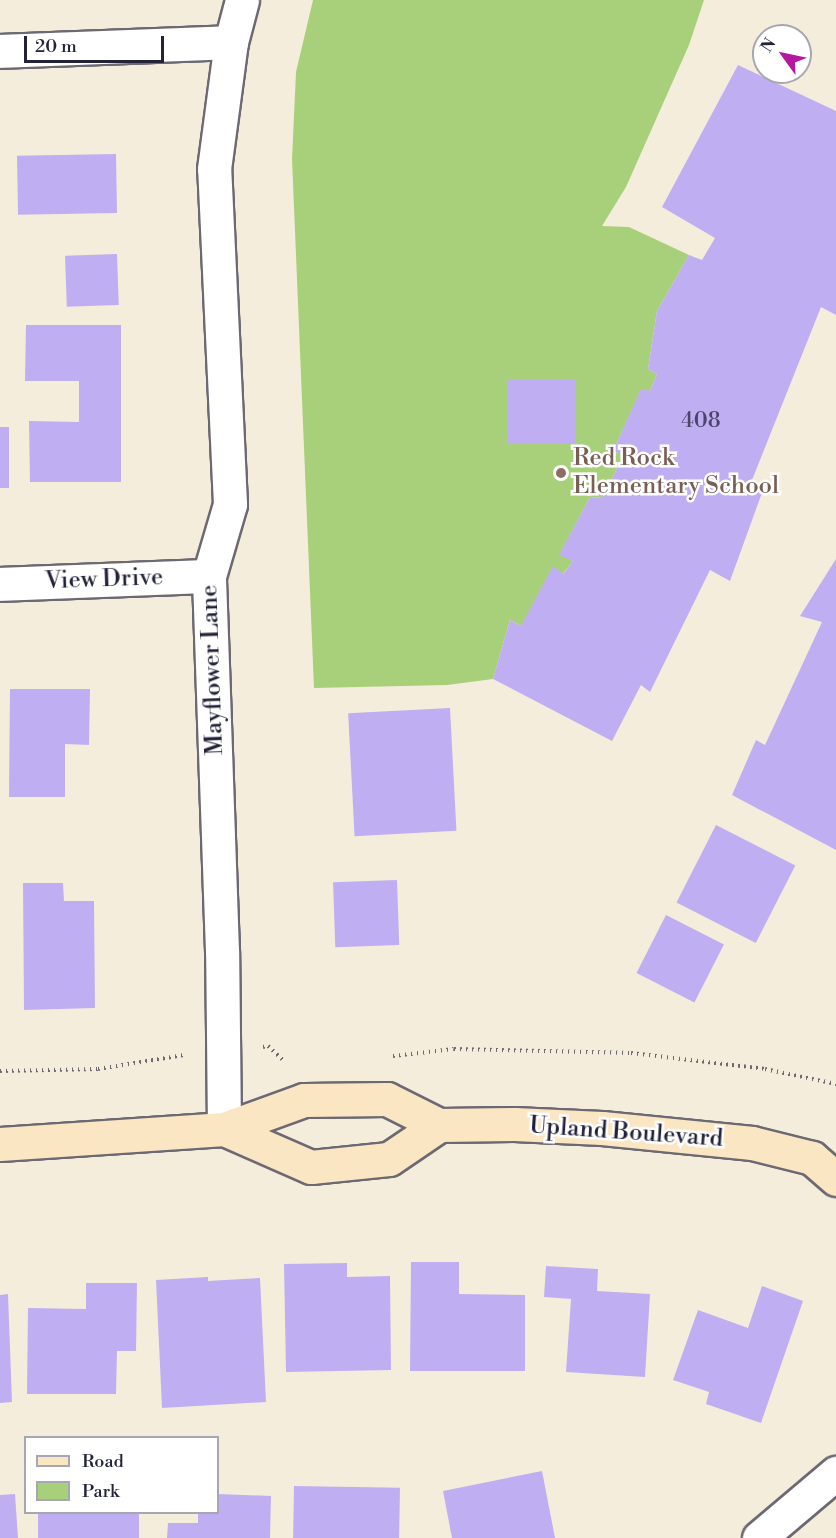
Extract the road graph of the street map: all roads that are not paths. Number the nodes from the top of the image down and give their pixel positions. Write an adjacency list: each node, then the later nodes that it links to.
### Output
1 (242, 0): 2 (street, Mayflower Lane)
2 (231, 42): 3 (street); 4 (street, Mayflower Lane)
3 (0, 51)
4 (208, 576): 5 (street, View Drive); 7 (street, Mayflower Lane)
5 (0, 584)
6 (439, 1125): 7 (street, Upland Boulevard); 7 (street, Upland Boulevard); 9 (street, Upland Boulevard)
7 (224, 1129): 8 (street, Upland Boulevard)
8 (0, 1144)
9 (828, 1163)
10 (836, 1473): 11 (street)
11 (759, 1538)

